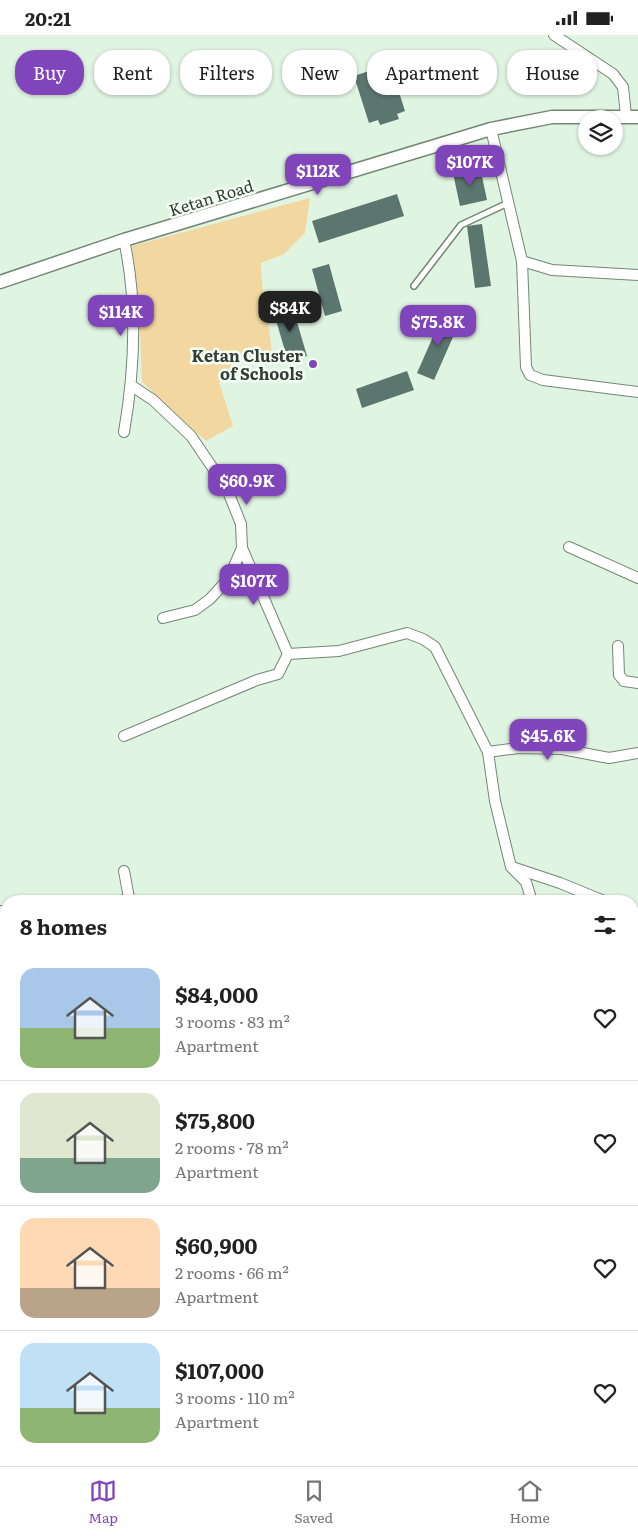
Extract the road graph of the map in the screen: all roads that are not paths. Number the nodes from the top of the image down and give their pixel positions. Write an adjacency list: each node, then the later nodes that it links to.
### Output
1 (554, 35): 2 (street)
2 (632, 116): 3 (street, Ketan Road)
3 (491, 129): 4 (street); 5 (street, Ketan Road)
4 (508, 203): 6 (street); 9 (lane)
5 (124, 240): 8 (street, Ketan Road); 10 (street)
6 (522, 261): 7 (street); 11 (street)
7 (638, 275)
8 (0, 282)
9 (414, 286)
10 (132, 386): 12 (street); 14 (street)
11 (638, 392)
12 (124, 432)
13 (569, 547): 15 (street)
14 (242, 548): 16 (street); 18 (street)
15 (638, 578)
16 (163, 618)
17 (618, 646): 19 (street)
18 (288, 654): 20 (street); 21 (street)
19 (638, 683)
20 (124, 736)
21 (488, 753): 22 (street); 23 (street)
22 (638, 753)
23 (512, 867): 26 (street); 27 (street)
24 (124, 871): 25 (street)
25 (128, 895)
26 (530, 895)
27 (589, 895)

